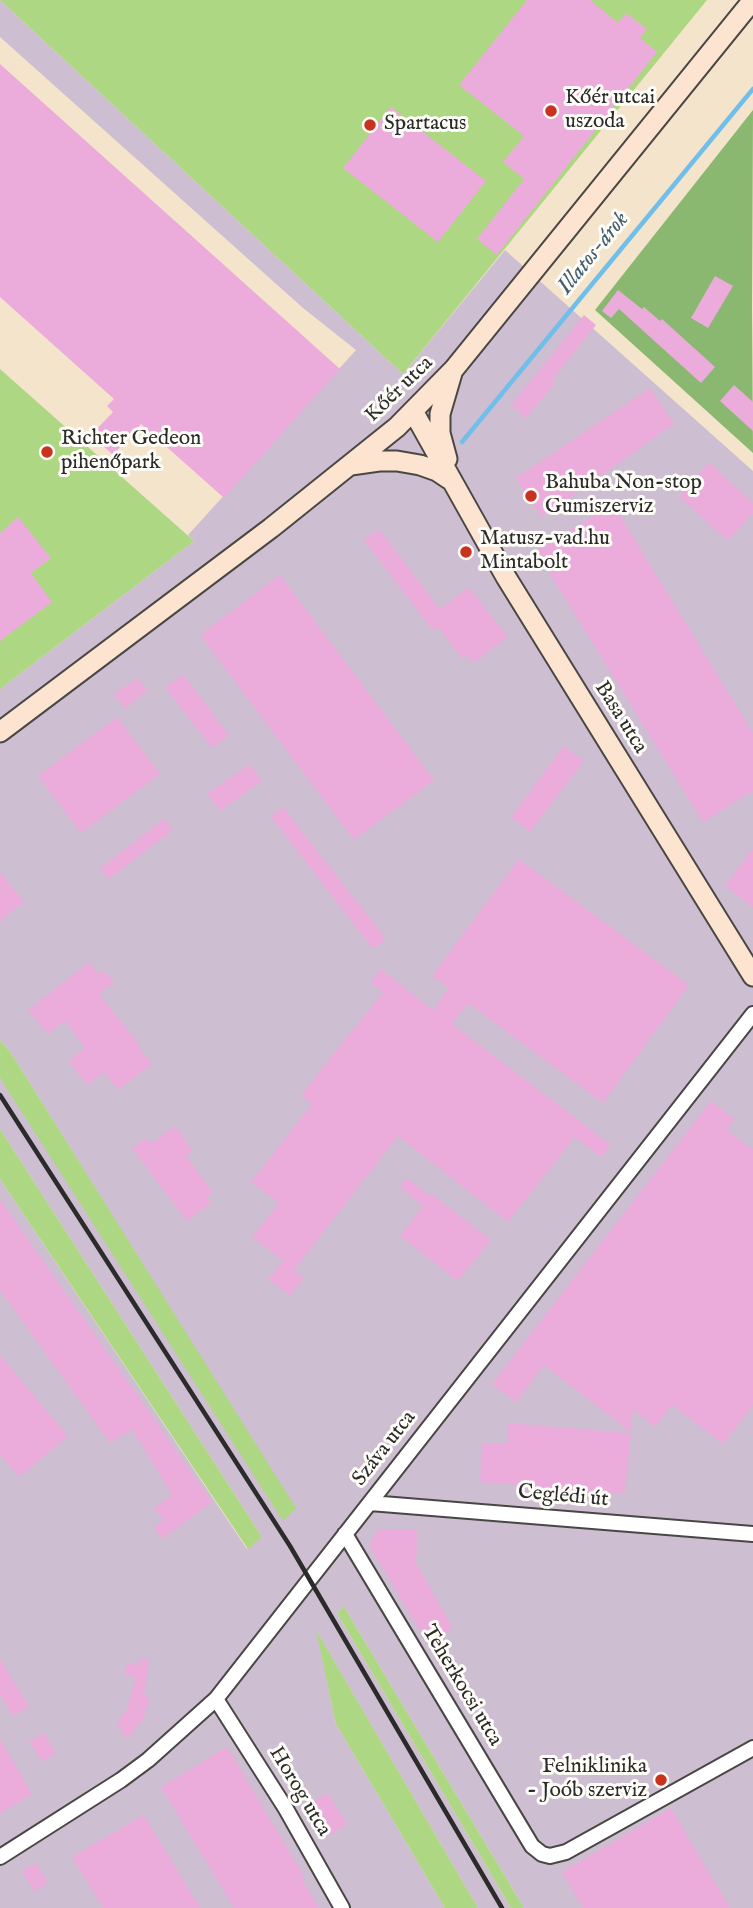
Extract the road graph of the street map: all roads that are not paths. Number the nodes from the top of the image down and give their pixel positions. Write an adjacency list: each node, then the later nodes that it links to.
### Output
1 (753, 0): 2 (street, Kőér utca)
2 (454, 369): 3 (street, Kőér utca); 5 (street, Basa utca)
3 (413, 411): 4 (street, Kőér utca); 5 (street, Basa utca)
4 (350, 466): 5 (street); 6 (street, Kőér utca)
5 (453, 482): 7 (street, Basa utca)
6 (0, 732)
7 (753, 976)
8 (753, 1014): 9 (street, Száva utca)
9 (370, 1503): 10 (street, Száva utca); 11 (street, Ceglédi út)
10 (345, 1534): 12 (street, Száva utca); 13 (street, Teherkocsi utca)
11 (753, 1534)
12 (216, 1699): 14 (street, Száva utca); 15 (street, Horog utca)
13 (753, 1748)
14 (0, 1857)
15 (342, 1908)

